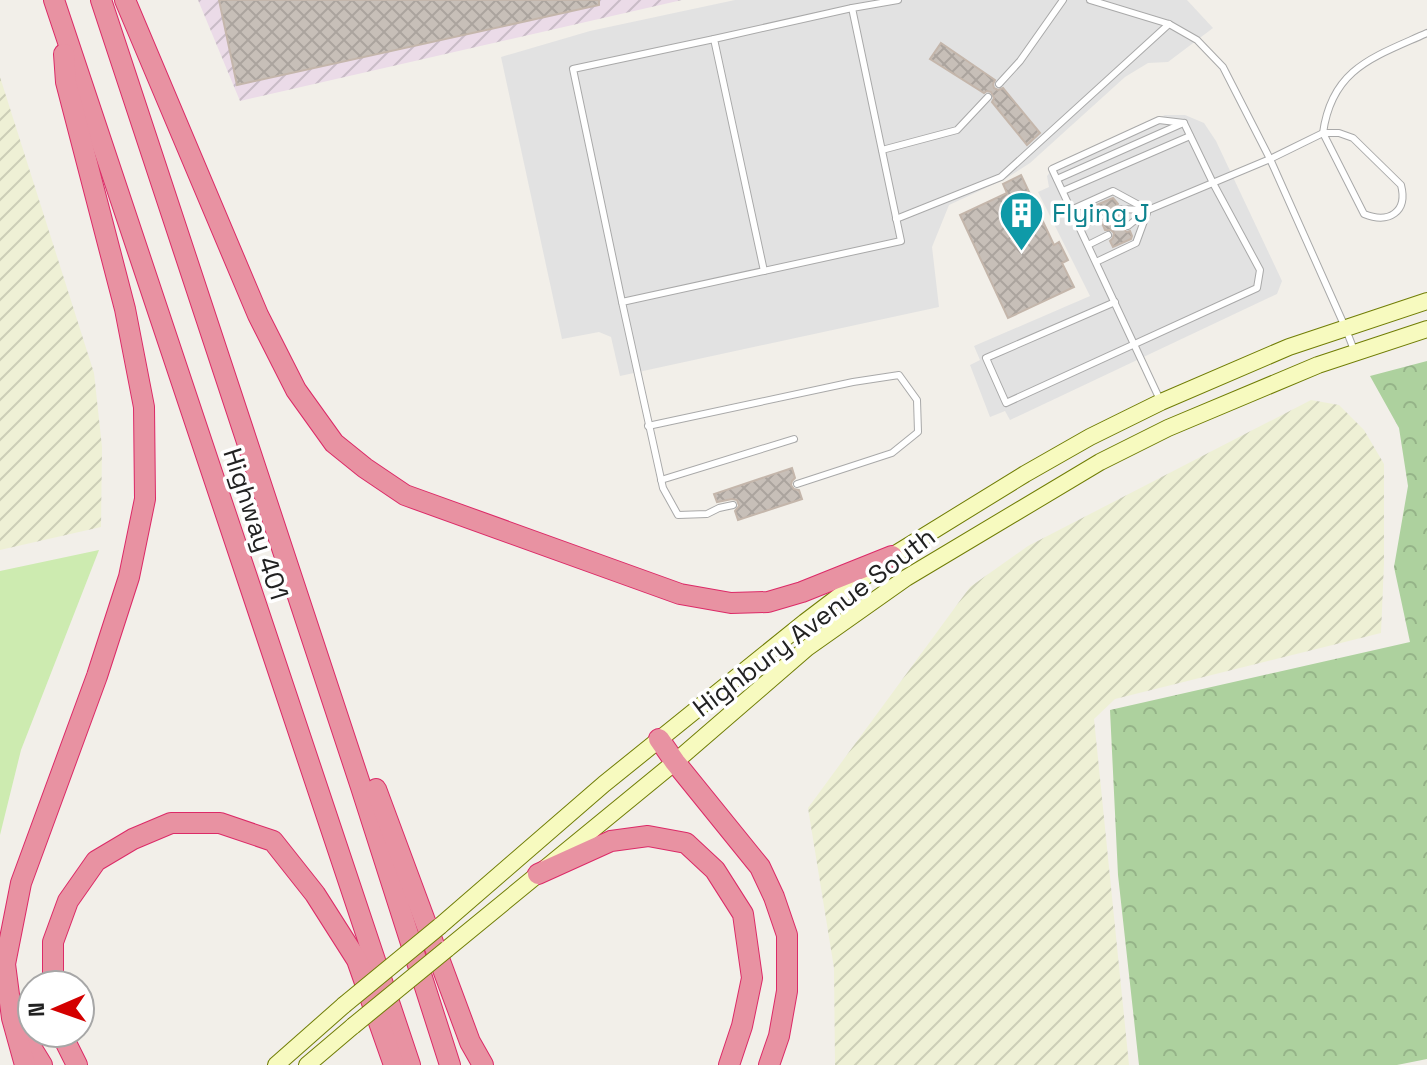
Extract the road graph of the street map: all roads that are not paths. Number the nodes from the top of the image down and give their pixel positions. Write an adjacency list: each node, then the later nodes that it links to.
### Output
1 (54, 0): 8 (highway, Highway 401)
2 (101, 0): 47 (highway, Highway 401)
3 (125, 0): 46 (highway)
4 (898, 0): 7 (lane)
5 (1063, 0): 12 (lane)
6 (1090, 0): 9 (lane)
7 (852, 8): 11 (lane); 17 (lane)
8 (61, 22): 52 (highway); 58 (highway, Highway 401)
9 (1169, 24): 18 (lane); 26 (lane)
10 (1427, 33): 15 (lane)
11 (714, 39): 32 (lane); 34 (lane)
12 (999, 84)
13 (988, 97): 17 (lane)
14 (1184, 123): 16 (lane); 19 (lane); 19 (lane)
15 (1323, 133): 15 (lane); 18 (lane)
16 (1190, 136): 20 (lane); 21 (lane)
17 (882, 150): 26 (lane)
18 (1270, 159): 20 (lane); 36 (lane)
19 (1057, 179): 21 (lane)
20 (1213, 183): 24 (lane); 38 (lane)
21 (1063, 191): 23 (lane)
22 (1120, 209): 24 (lane)
23 (1071, 210): 24 (lane); 28 (lane)
24 (1148, 210): 27 (lane); 31 (lane)
25 (1100, 217): 28 (lane)
26 (896, 219): 32 (lane)
27 (1128, 226)
28 (1079, 227): 30 (lane)
29 (1108, 235): 30 (lane)
30 (1088, 245): 31 (lane)
31 (1096, 262): 35 (lane)
32 (764, 271): 34 (lane)
33 (1427, 301): 36 (main road, Highbury Avenue South)
34 (622, 302): 41 (lane)
35 (1115, 302): 38 (lane); 38 (lane)
36 (1345, 327): 39 (lane); 40 (main road, Highbury Avenue South)
37 (1427, 329): 39 (main road, Highbury Avenue South)
38 (1135, 343): 40 (lane)
39 (1355, 353): 49 (main road, Highbury Avenue South)
40 (1161, 402): 46 (main road, Highbury Avenue South)
41 (648, 426): 43 (lane); 44 (lane)
42 (794, 439): 43 (lane)
43 (661, 480): 45 (lane)
44 (797, 484)
45 (733, 505)
46 (892, 556): 48 (main road, Highbury Avenue South)
47 (320, 663): 59 (highway, Highway 401); 60 (highway)
48 (659, 739): 49 (highway); 55 (main road, Highbury Avenue South, bridge)
49 (675, 762): 50 (main road, Highbury Avenue South); 62 (highway)
50 (538, 874): 56 (main road, Highbury Avenue South, bridge); 61 (highway)
51 (53, 969): 57 (highway)
52 (12, 1018): 53 (highway); 54 (highway)
53 (25, 1065)
54 (42, 1065)
55 (276, 1065)
56 (307, 1065)
57 (394, 1065)
58 (410, 1065)
59 (450, 1065)
60 (483, 1065)
61 (729, 1065)
62 (769, 1065)

